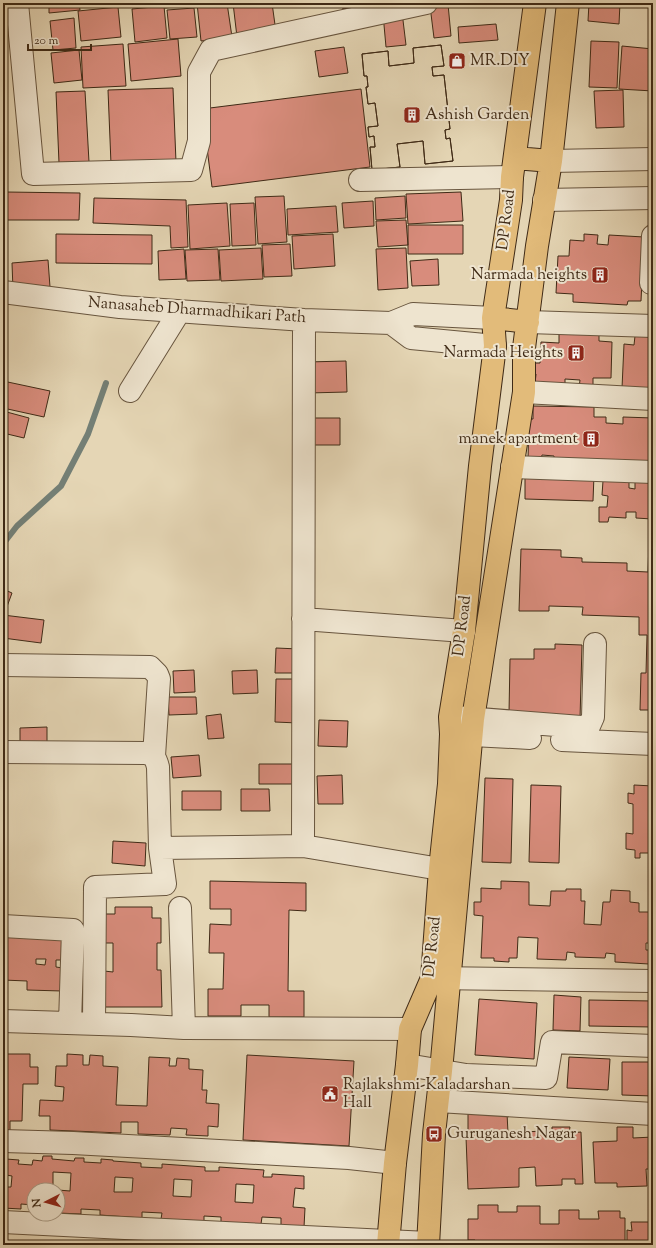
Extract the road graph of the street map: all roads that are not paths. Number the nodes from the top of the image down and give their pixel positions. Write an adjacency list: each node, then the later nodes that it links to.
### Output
1 (17, 3): 2 (street)
2 (426, 3)
3 (535, 3): 7 (main road, DP Road)
4 (568, 3): 6 (main road, DP Road)
5 (653, 159): 6 (street)
6 (551, 161): 7 (main road); 11 (main road, DP Road)
7 (513, 168): 8 (street); 10 (main road, DP Road)
8 (360, 180)
9 (653, 198): 11 (street)
10 (511, 200): 11 (main road); 17 (main road, DP Road)
11 (544, 200): 16 (main road, DP Road)
12 (653, 236): 13 (street)
13 (651, 283)
14 (3, 292): 15 (street, Nanasaheb Dharmadhikari Path)
15 (179, 312): 18 (street, Nanasaheb Dharmadhikari Path); 23 (street)
16 (529, 314): 17 (main road, Nanasaheb Dharmadhikari Path); 19 (street); 22 (main road, DP Road)
17 (493, 318): 20 (street, Nanasaheb Dharmadhikari Path); 21 (main road, DP Road)
18 (304, 320): 20 (street, Nanasaheb Dharmadhikari Path); 28 (street)
19 (651, 321)
20 (391, 322): 21 (street)
21 (495, 346): 22 (main road); 29 (main road, DP Road)
22 (524, 348): 24 (main road, DP Road)
23 (130, 391)
24 (524, 392): 25 (street); 26 (main road, DP Road)
25 (653, 399)
26 (512, 467): 27 (street); 33 (main road, DP Road)
27 (653, 472)
28 (303, 620): 29 (street); 37 (street)
29 (464, 631): 32 (main road, DP Road)
30 (595, 644): 33 (street)
31 (3, 665): 36 (street)
32 (451, 725): 33 (street); 39 (main road, DP Road)
33 (473, 727): 34 (street); 44 (main road, DP Road)
34 (653, 744)
35 (3, 752): 36 (street)
36 (154, 756): 38 (street)
37 (303, 846): 38 (street); 39 (street)
38 (160, 848): 43 (street)
39 (440, 869): 44 (main road, DP Road)
40 (180, 908): 49 (street)
41 (3, 926): 42 (street)
42 (73, 930): 43 (street); 47 (street)
43 (94, 931): 48 (street)
44 (441, 978): 45 (street); 50 (main road, DP Road); 53 (main road, DP Road)
45 (653, 981)
46 (3, 1021): 47 (street)
47 (70, 1023): 48 (street)
48 (94, 1024): 49 (street)
49 (184, 1028): 50 (street)
50 (410, 1029): 52 (main road, DP Road)
51 (653, 1046): 53 (street)
52 (407, 1065): 53 (street); 57 (main road, DP Road)
53 (442, 1071): 54 (main road, DP Road)
54 (438, 1101): 55 (street); 60 (main road, DP Road)
55 (653, 1114)
56 (3, 1141): 57 (street)
57 (396, 1163): 59 (main road, DP Road)
58 (3, 1222): 59 (street)
59 (388, 1243): 60 (street)
60 (428, 1244)

